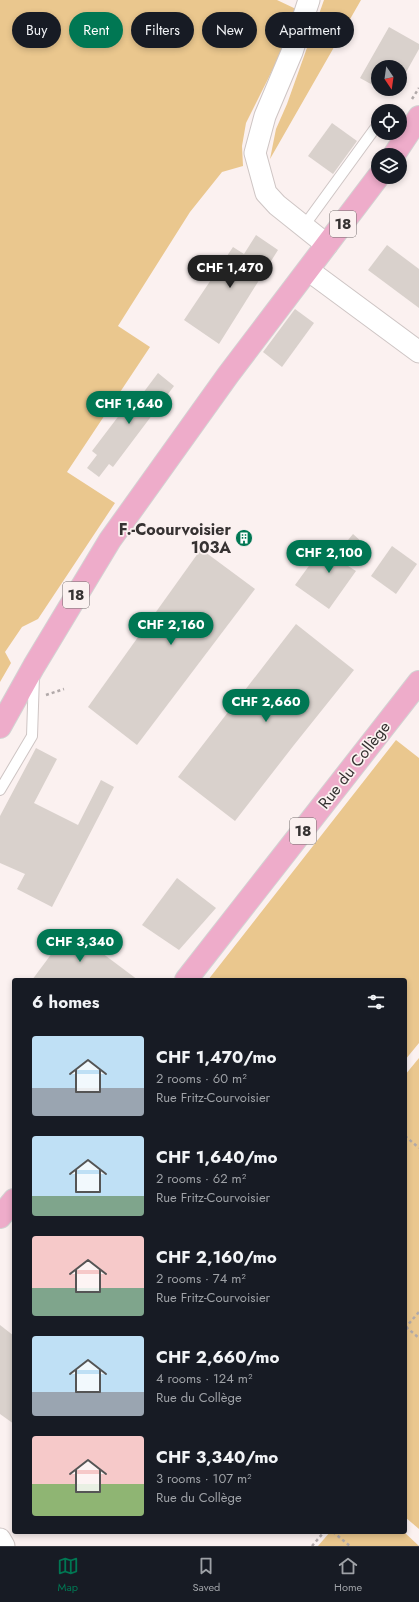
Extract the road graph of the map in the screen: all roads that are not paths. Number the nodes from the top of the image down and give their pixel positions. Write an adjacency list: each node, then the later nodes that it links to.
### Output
1 (309, 0): 6 (street)
2 (416, 129): 4 (main road)
3 (371, 134): 6 (lane)
4 (400, 148)
5 (373, 184): 7 (main road, 18)
6 (304, 226): 7 (street)
7 (327, 245): 8 (main road, 18)
8 (308, 270): 9 (street); 10 (main road, 18)
9 (419, 352)
10 (34, 666): 12 (main road, 18); 13 (lane)
11 (419, 682): 14 (main road, Rue du Collège / 18)
12 (0, 727)
13 (0, 790)
14 (188, 978)
15 (12, 1202): 16 (main road)
16 (0, 1217)
17 (0, 1539): 18 (street)
18 (4, 1546)

